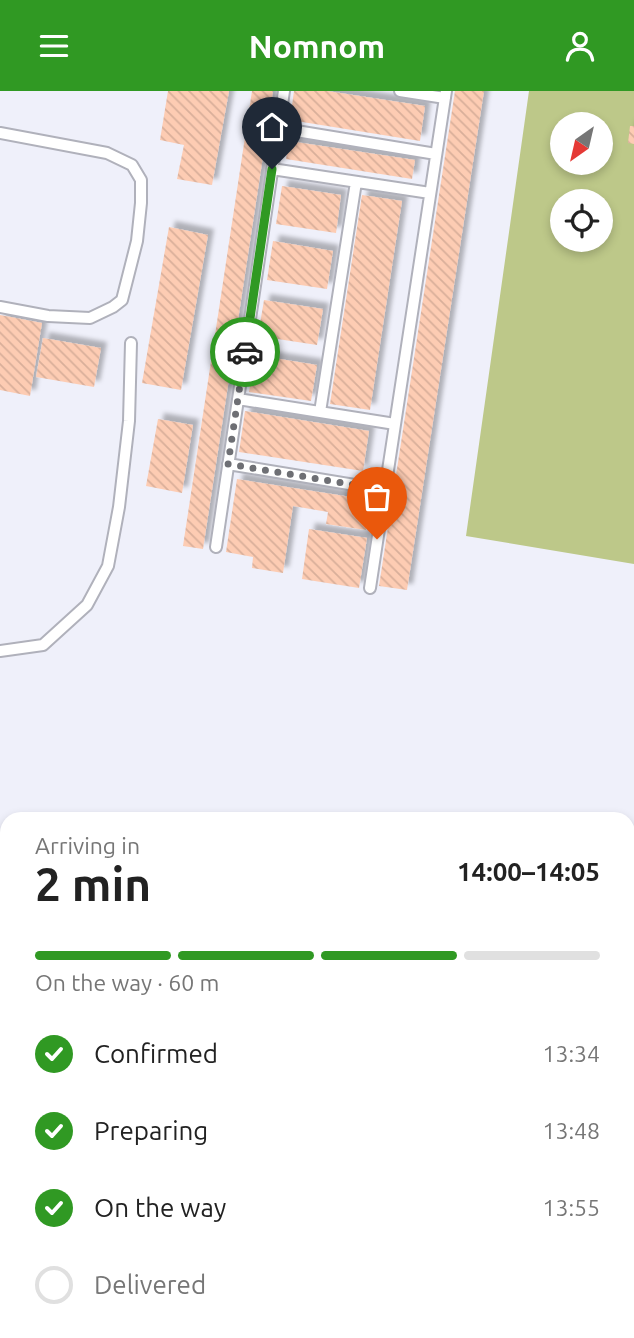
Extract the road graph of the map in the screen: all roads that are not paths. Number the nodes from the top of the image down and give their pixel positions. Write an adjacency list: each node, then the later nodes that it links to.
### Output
1 (284, 91): 4 (lane)
2 (400, 91): 3 (lane)
3 (446, 95): 6 (lane)
4 (278, 128): 6 (lane); 7 (lane)
5 (0, 133): 10 (lane)
6 (436, 154): 9 (lane)
7 (272, 169): 8 (lane); 12 (lane)
8 (356, 182): 9 (lane); 13 (lane)
9 (430, 193): 14 (lane)
10 (0, 307)
11 (131, 342): 19 (lane)
12 (238, 399): 13 (lane); 15 (lane)
13 (320, 412): 14 (lane)
14 (395, 424): 16 (lane)
15 (228, 464): 16 (lane); 17 (lane)
16 (385, 490): 18 (lane)
17 (216, 547)
18 (370, 588)
19 (0, 651)

